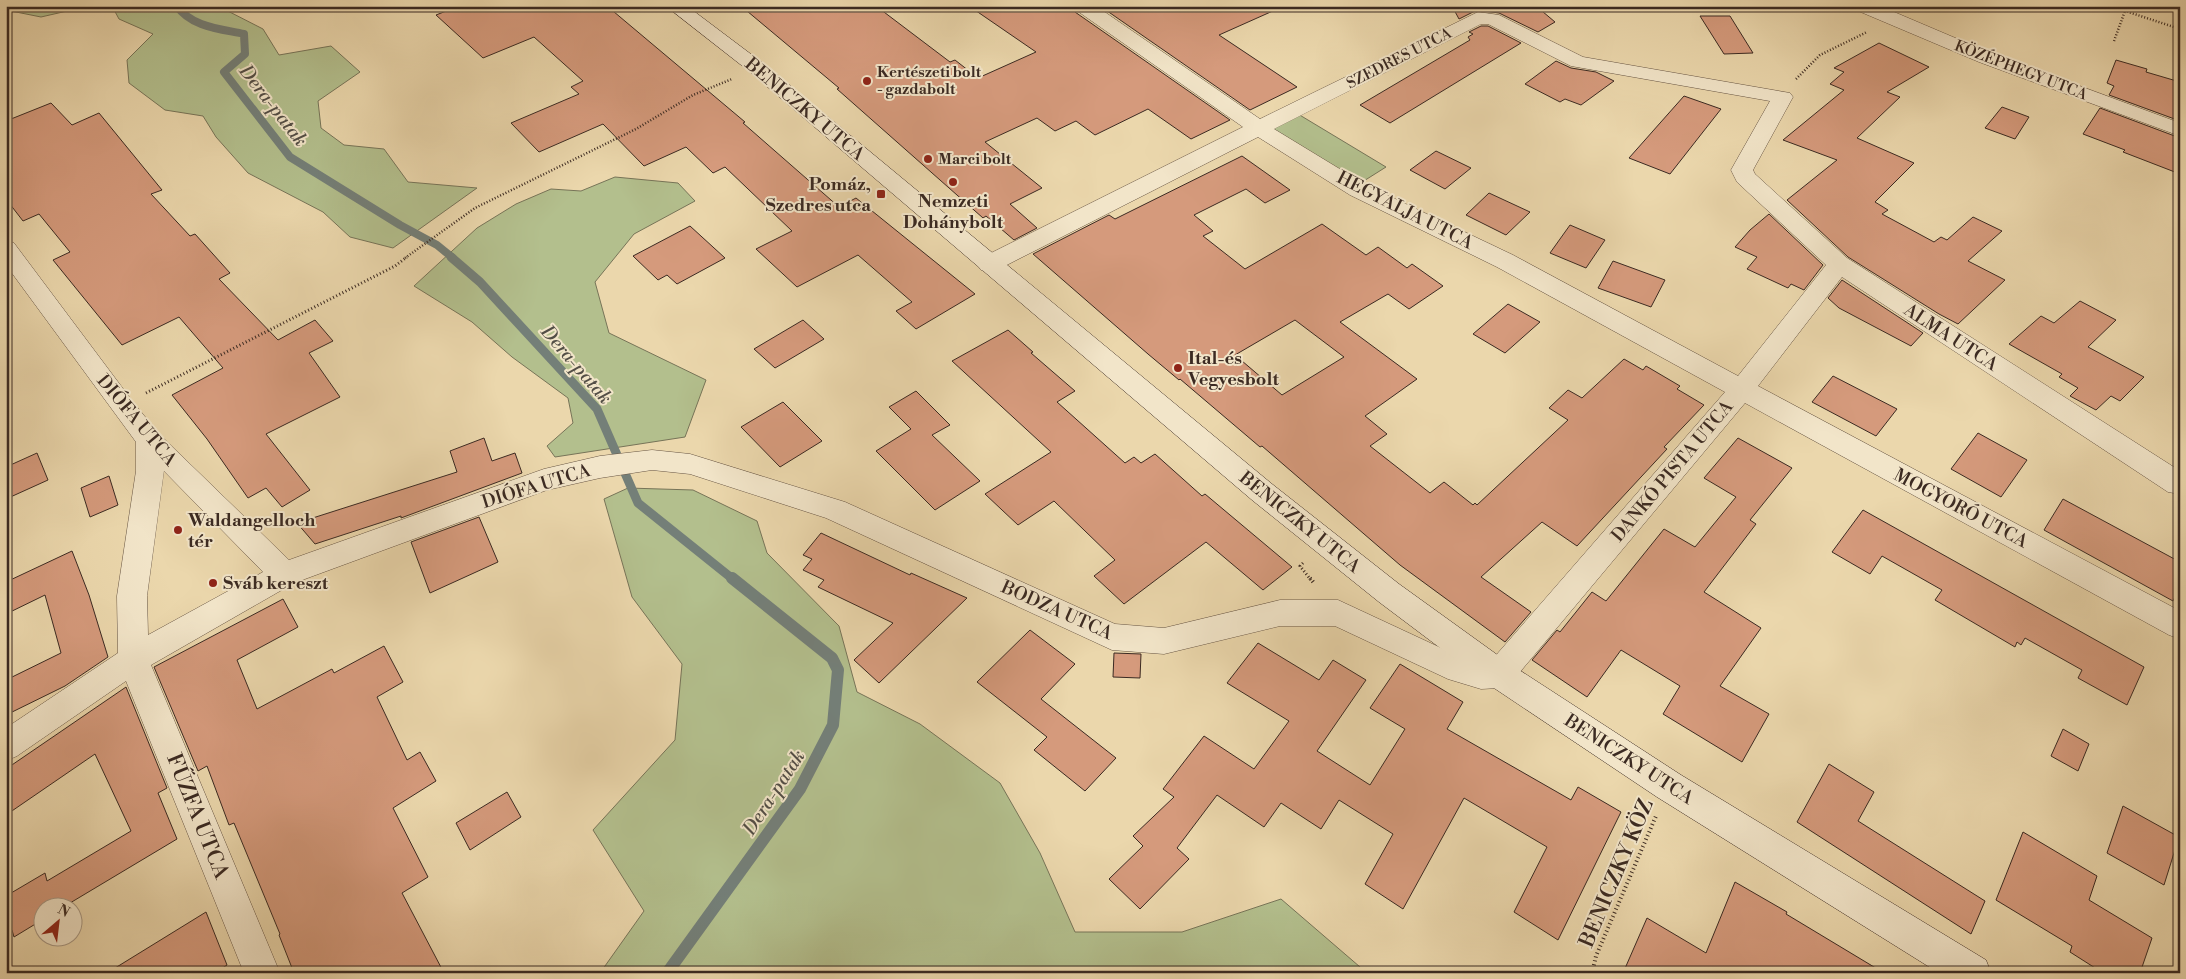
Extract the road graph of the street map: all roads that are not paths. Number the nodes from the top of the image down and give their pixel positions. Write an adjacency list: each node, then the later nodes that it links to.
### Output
1 (676, 6): 8 (street, BENICZKY UTCA)
2 (1083, 6): 4 (street, HEGYALJA UTCA)
3 (1863, 6): 5 (street, KÖZÉPHEGY UTCA)
4 (1258, 128): 6 (street, SZEDRES UTCA); 8 (street, SZEDRES UTCA); 10 (street, HEGYALJA UTCA)
5 (2180, 130)
6 (1742, 170): 9 (street, ALMA UTCA)
7 (6, 248): 11 (street, DIÓFA UTCA)
8 (989, 264): 17 (street, BENICZKY UTCA)
9 (1839, 264): 10 (street, DANKÓ PISTA UTCA); 13 (street, ALMA UTCA)
10 (1742, 389): 15 (street, MOGYORÓ UTCA); 17 (street, DANKÓ PISTA UTCA)
11 (149, 440): 14 (street, DIÓFA UTCA); 16 (street)
12 (600, 467): 14 (street, DIÓFA UTCA); 17 (street, BODZA UTCA)
13 (2178, 484)
14 (284, 574): 16 (street)
15 (2180, 626)
16 (133, 659): 18 (street); 19 (street, FŰZFA UTCA)
17 (1499, 674): 20 (street, BENICZKY UTCA)
18 (6, 746)
19 (262, 973)
20 (1973, 973)

